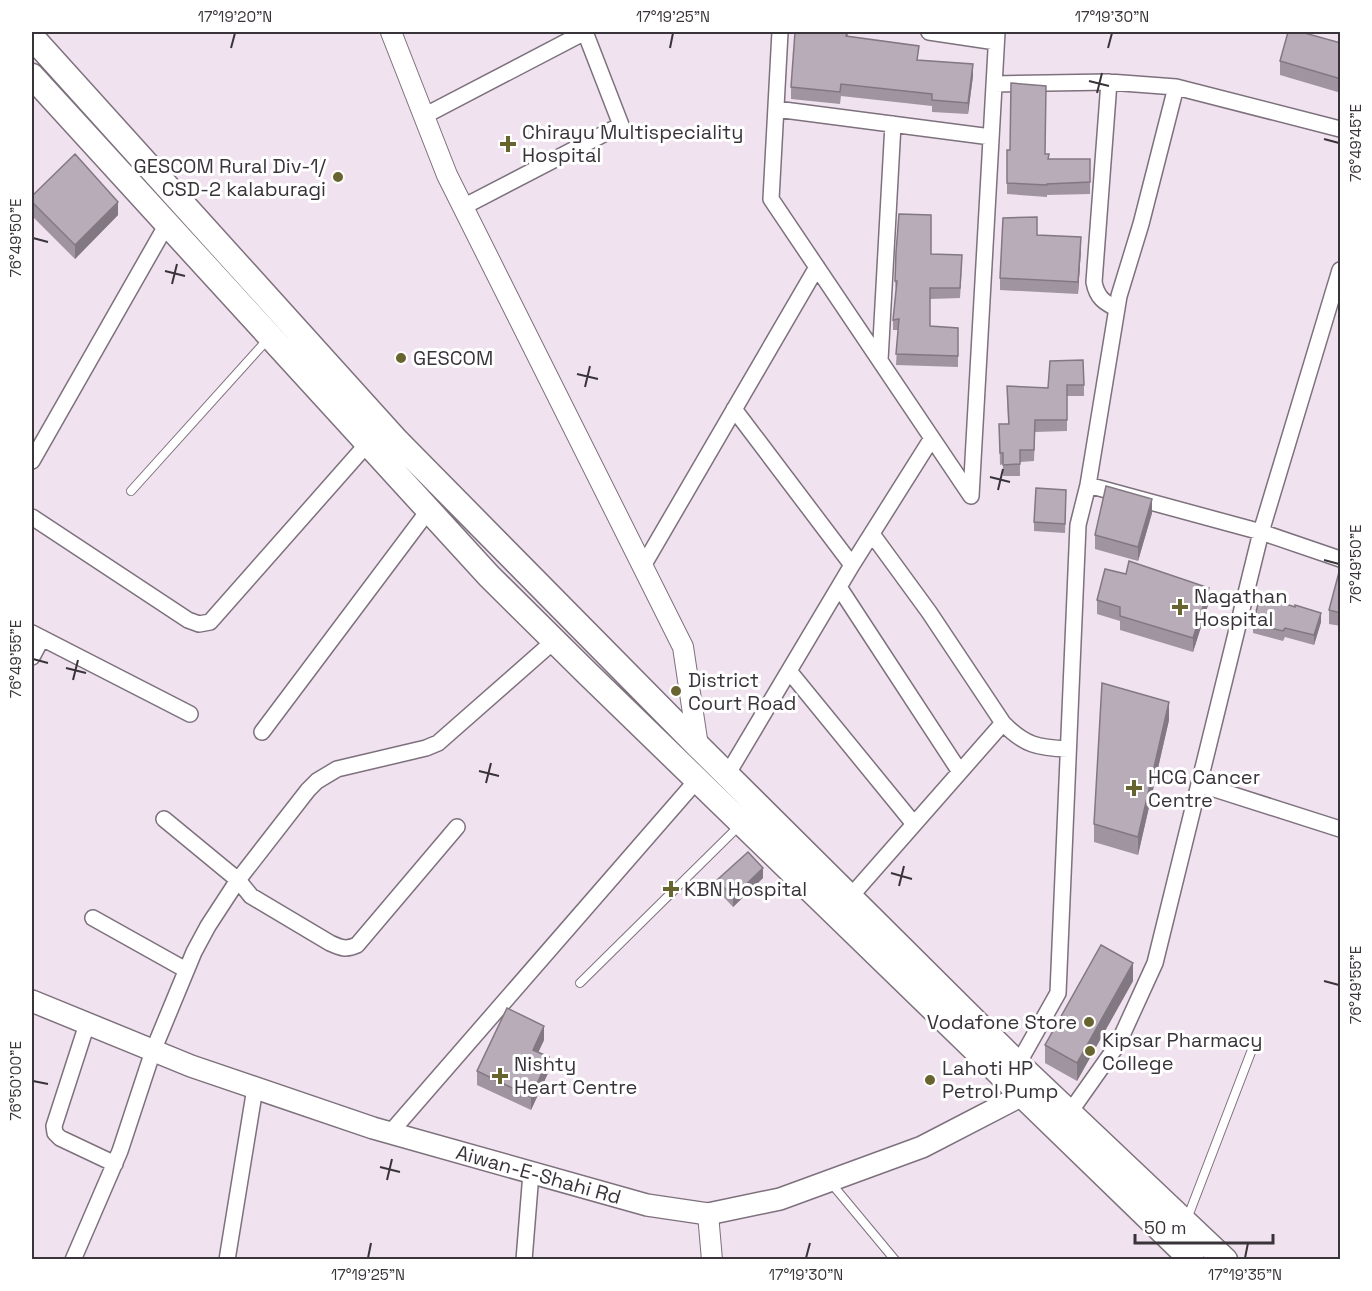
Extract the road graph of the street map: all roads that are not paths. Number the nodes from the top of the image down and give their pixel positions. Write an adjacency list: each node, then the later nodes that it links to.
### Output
1 (391, 32): 12 (street)
2 (585, 32): 12 (street); 16 (street)
3 (780, 32): 11 (street)
4 (929, 32): 6 (street)
5 (32, 37): 45 (main road)
6 (997, 37): 9 (street)
7 (32, 76): 17 (main road)
8 (1109, 82): 9 (street); 10 (street); 20 (street)
9 (994, 84): 15 (street)
10 (1176, 87): 14 (street); 20 (street)
11 (776, 109): 13 (street); 18 (street)
12 (424, 116): 16 (street)
13 (893, 124): 15 (street); 23 (street)
14 (1341, 129)
15 (991, 137): 25 (street)
16 (463, 207): 36 (street)
17 (167, 224): 22 (main road); 27 (street)
18 (817, 267): 23 (street); 24 (street)
19 (1341, 270): 21 (street)
20 (1117, 309): 28 (street)
21 (1334, 312): 32 (street)
22 (270, 336): 26 (main road); 29 (lane)
23 (880, 360): 25 (street)
24 (734, 409): 35 (street); 36 (street)
25 (932, 438): 33 (street)
26 (368, 443): 30 (main road); 31 (street)
27 (32, 461)
28 (1088, 485): 32 (street); 46 (street)
29 (131, 491)
30 (429, 510): 39 (main road); 44 (street)
31 (32, 517)
32 (1261, 532): 34 (street); 50 (street)
33 (872, 534): 35 (street); 43 (street)
34 (1341, 559)
35 (852, 565): 37 (street)
36 (643, 566): 45 (street)
37 (839, 587): 41 (street); 47 (street)
38 (37, 635): 40 (street); 42 (street)
39 (554, 641): 49 (main road); 56 (street)
40 (32, 657)
41 (789, 671): 48 (street); 53 (street)
42 (190, 714)
43 (1003, 723): 46 (street); 47 (street)
44 (262, 732)
45 (698, 746): 48 (main road)
46 (1068, 749): 65 (street)
47 (960, 772): 53 (street)
48 (727, 774): 57 (main road)
49 (697, 780): 52 (main road); 69 (street)
50 (1199, 784): 55 (street); 68 (street)
51 (164, 819): 56 (street)
52 (742, 823): 60 (lane); 67 (main road)
53 (914, 824): 57 (street)
54 (457, 827): 56 (street)
55 (1341, 829)
56 (238, 880): 59 (street)
57 (851, 896): 65 (main road)
58 (93, 918): 59 (street)
59 (186, 970): 64 (street)
60 (580, 983)
61 (32, 1001): 62 (main road, Aiwan-E-Shahi Rd)
62 (87, 1024): 64 (main road, Aiwan-E-Shahi Rd); 70 (street)
63 (1253, 1047): 74 (lane)
64 (153, 1051): 66 (main road, Aiwan-E-Shahi Rd); 70 (street)
65 (1018, 1064): 67 (main road)
66 (255, 1088): 69 (main road, Aiwan-E-Shahi Rd); 76 (street)
67 (1032, 1090): 68 (main road); 72 (main road, Aiwan-E-Shahi Rd); 80 (main road)
68 (1070, 1112): 74 (main road)
69 (390, 1133): 71 (main road, Aiwan-E-Shahi Rd)
70 (115, 1164): 75 (street)
71 (531, 1173): 73 (main road, Aiwan-E-Shahi Rd); 77 (street)
72 (830, 1182): 73 (main road, Aiwan-E-Shahi Rd); 79 (lane)
73 (708, 1214): 78 (street)
74 (1186, 1222): 81 (main road)
75 (73, 1260)
76 (227, 1260)
77 (525, 1260)
78 (712, 1260)
79 (895, 1260)
80 (1192, 1260)
81 (1225, 1260)

